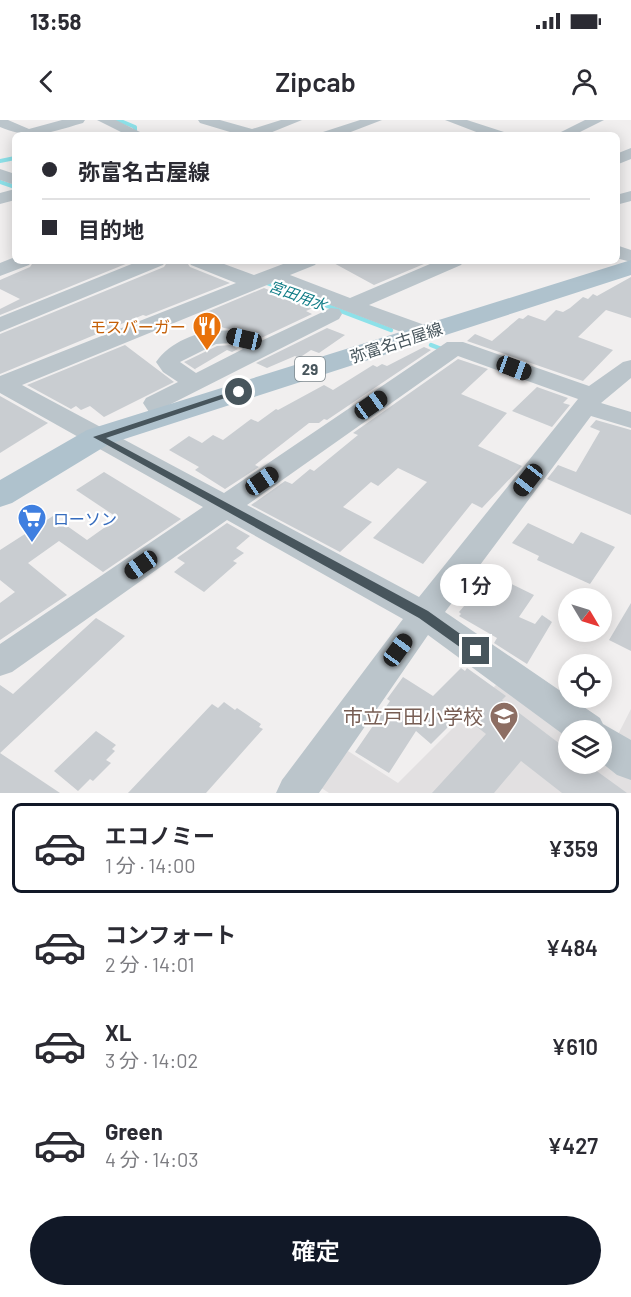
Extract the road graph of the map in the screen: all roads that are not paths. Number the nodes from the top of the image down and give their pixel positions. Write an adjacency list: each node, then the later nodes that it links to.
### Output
1 (78, 120): 12 (street)
2 (104, 120): 13 (street)
3 (295, 120): 15 (street)
4 (375, 120): 16 (street)
5 (452, 120): 10 (street)
6 (492, 120): 10 (street)
7 (597, 120): 19 (street)
8 (213, 121): 14 (street)
9 (0, 122): 11 (street)
10 (472, 128): 17 (street); 18 (street)
11 (13, 132)
12 (36, 132)
13 (132, 132)
14 (245, 132)
15 (262, 132)
16 (337, 132)
17 (461, 132)
18 (487, 132)
19 (569, 132)
20 (15, 264): 26 (street)
21 (149, 264): 29 (street)
22 (210, 264): 27 (street)
23 (300, 264): 27 (street)
24 (447, 264): 28 (street)
25 (631, 267): 30 (main road, 弥富名古屋線 / 29)
26 (0, 270)
27 (263, 277): 28 (street); 34 (street)
28 (341, 309): 30 (street); 31 (street)
29 (0, 325)
30 (425, 333): 37 (main road, 弥富名古屋線 / 29)
31 (259, 351): 33 (street); 33 (street)
32 (631, 367): 35 (street)
33 (196, 383): 37 (street)
34 (1, 384): 39 (street)
35 (592, 398): 36 (street); 38 (street); 41 (street); 42 (street)
36 (631, 404)
37 (164, 416): 39 (main road, 弥富名古屋線 / 29)
38 (631, 420)
39 (98, 437): 40 (main road, 弥富名古屋線 / 29); 41 (street)
40 (0, 495)
41 (226, 506): 42 (street); 43 (street)
42 (424, 615): 44 (street); 47 (street)
43 (0, 662)
44 (573, 720)
45 (612, 748): 46 (street)
46 (631, 762)
47 (296, 793)

